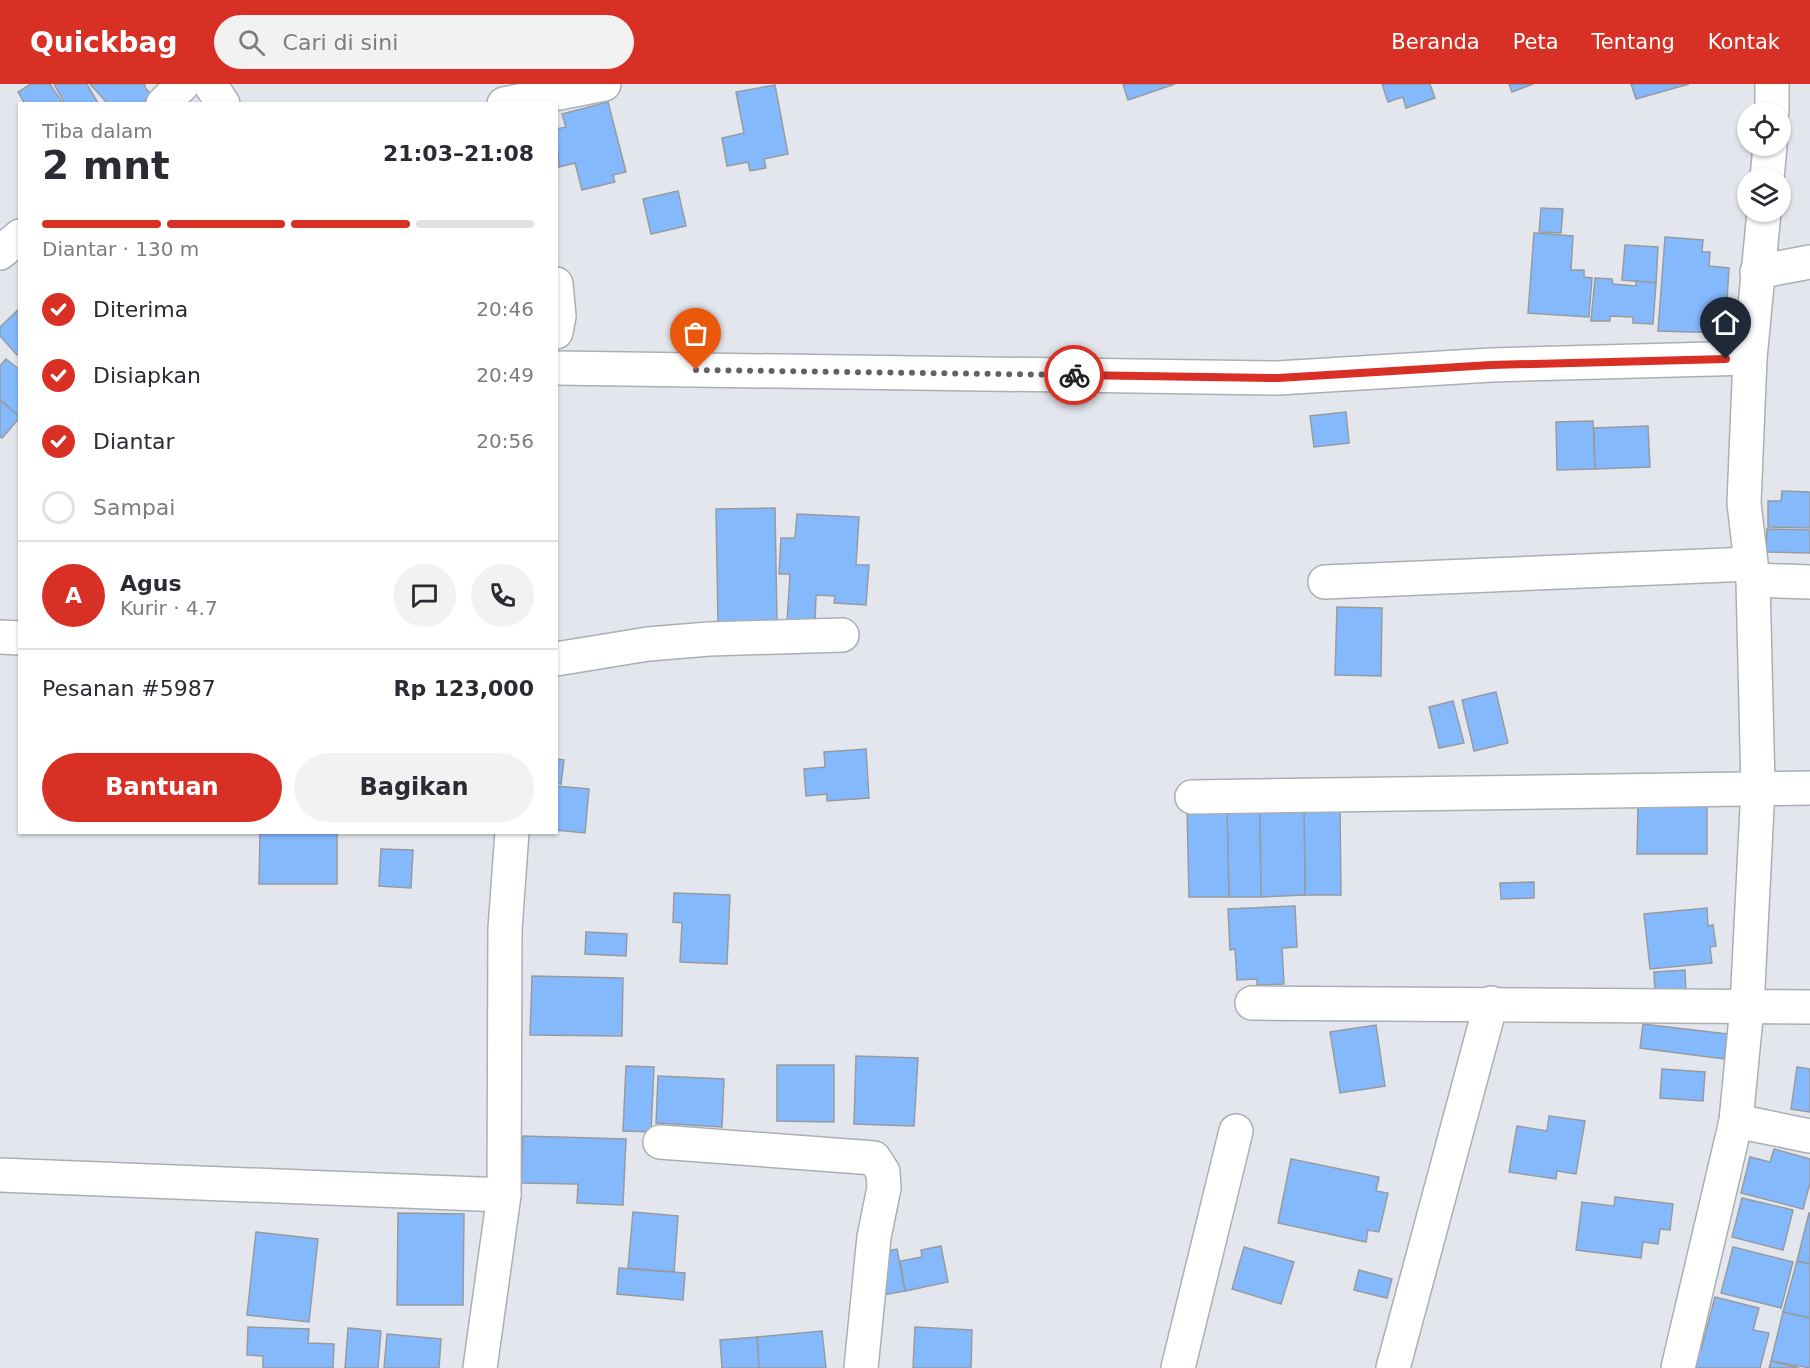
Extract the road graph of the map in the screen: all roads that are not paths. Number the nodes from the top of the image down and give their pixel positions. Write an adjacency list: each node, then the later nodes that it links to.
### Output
1 (183, 84): 6 (street)
2 (210, 84): 7 (street)
3 (604, 84): 5 (street)
4 (1772, 84): 9 (street)
5 (543, 89): 8 (street)
6 (165, 102)
7 (222, 102)
8 (509, 102)
9 (1772, 102)
10 (1763, 222): 14 (street)
11 (18, 238): 12 (street)
12 (0, 253)
13 (1810, 262): 14 (street)
14 (1757, 272): 17 (street)
15 (558, 300): 16 (street)
16 (558, 324)
17 (1750, 358): 18 (street); 19 (street)
18 (558, 368)
19 (1751, 572): 20 (street); 21 (street); 26 (street)
20 (1325, 582)
21 (1810, 582)
22 (842, 635): 25 (street)
23 (0, 637): 24 (street)
24 (18, 638)
25 (558, 659)
26 (1758, 788): 27 (street); 28 (street); 32 (street)
27 (1810, 788)
28 (1192, 797)
29 (512, 834): 39 (street)
30 (1252, 1003): 31 (street)
31 (1491, 1003): 32 (street); 43 (street)
32 (1747, 1007): 33 (street); 34 (street)
33 (1810, 1007)
34 (1736, 1121): 36 (street); 44 (street)
35 (1236, 1131): 42 (street)
36 (1810, 1136)
37 (660, 1142): 41 (street)
38 (0, 1176): 39 (street)
39 (504, 1195): 40 (street)
40 (480, 1368)
41 (861, 1368)
42 (1178, 1368)
43 (1393, 1368)
44 (1678, 1368)

